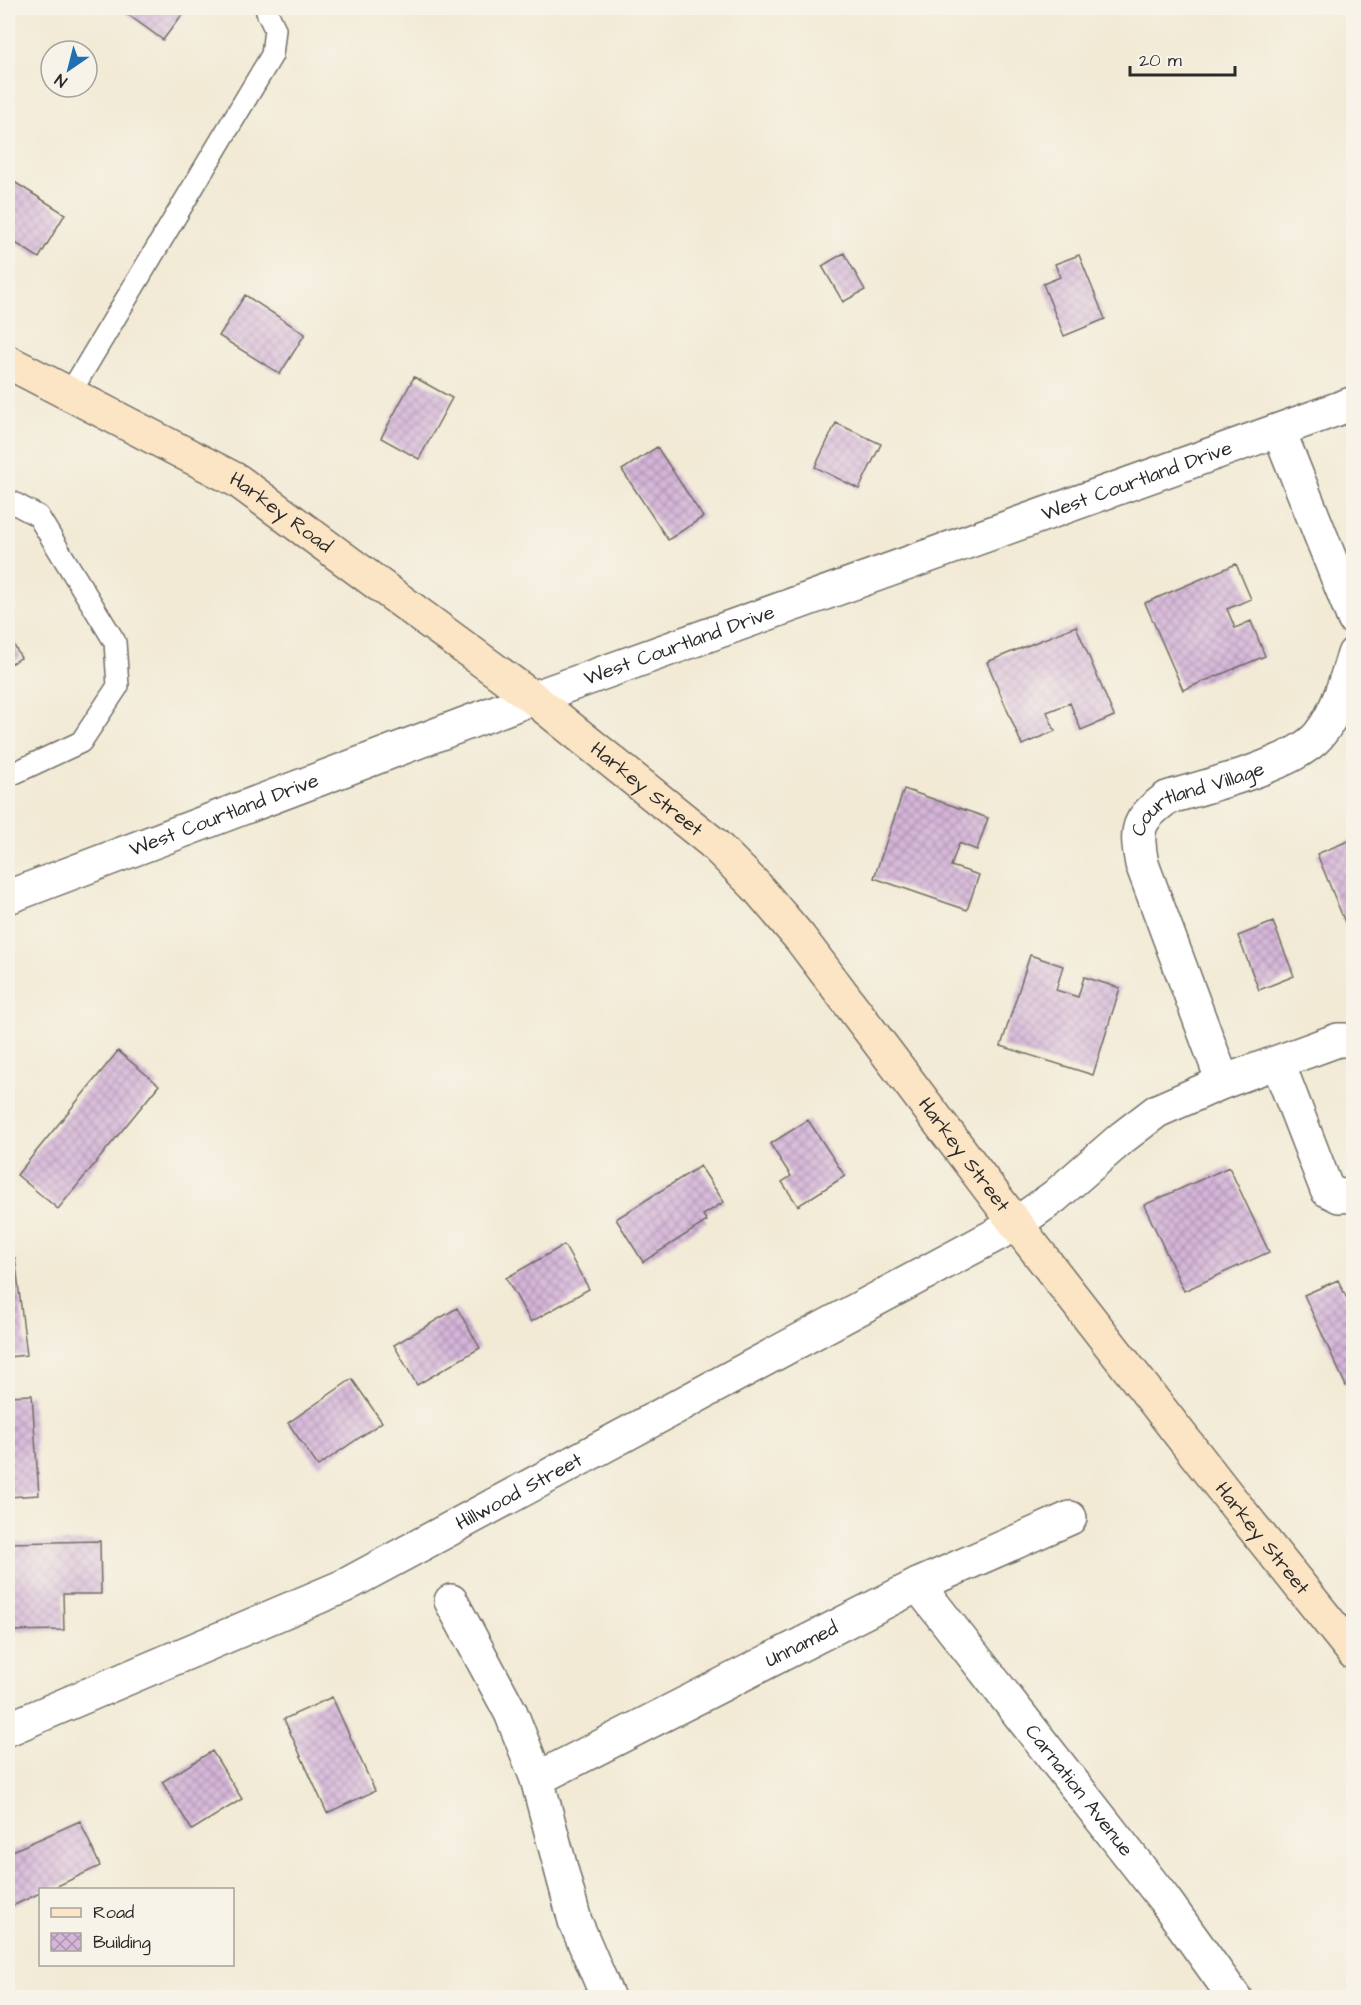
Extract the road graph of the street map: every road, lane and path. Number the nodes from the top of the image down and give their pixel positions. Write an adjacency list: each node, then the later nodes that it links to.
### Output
1 (267, 12): 3 (lane)
2 (8, 362): 3 (street, Harkey Road)
3 (70, 393): 9 (street, Harkey Road)
4 (1353, 403): 5 (street, West Courtland Drive)
5 (1279, 430): 7 (street); 9 (street, West Courtland Drive)
6 (8, 500): 10 (lane)
7 (1353, 619)
8 (1353, 654): 14 (street, Courtland Village)
9 (533, 698): 11 (street, West Courtland Drive); 16 (street, Harkey Street)
10 (8, 776)
11 (8, 897)
12 (1353, 1040): 13 (street)
13 (1278, 1063): 14 (street); 15 (street)
14 (1223, 1082): 16 (street)
15 (1353, 1195)
16 (1016, 1224): 20 (street, Harkey Street); 21 (street, Hillwood Street)
17 (1070, 1518): 18 (street, Unnamed)
18 (918, 1585): 22 (street, Unnamed); 24 (street, Carnation Avenue)
19 (451, 1601): 22 (street)
20 (1353, 1653)
21 (8, 1729)
22 (537, 1779): 23 (street)
23 (608, 1998)
24 (1235, 1998)

